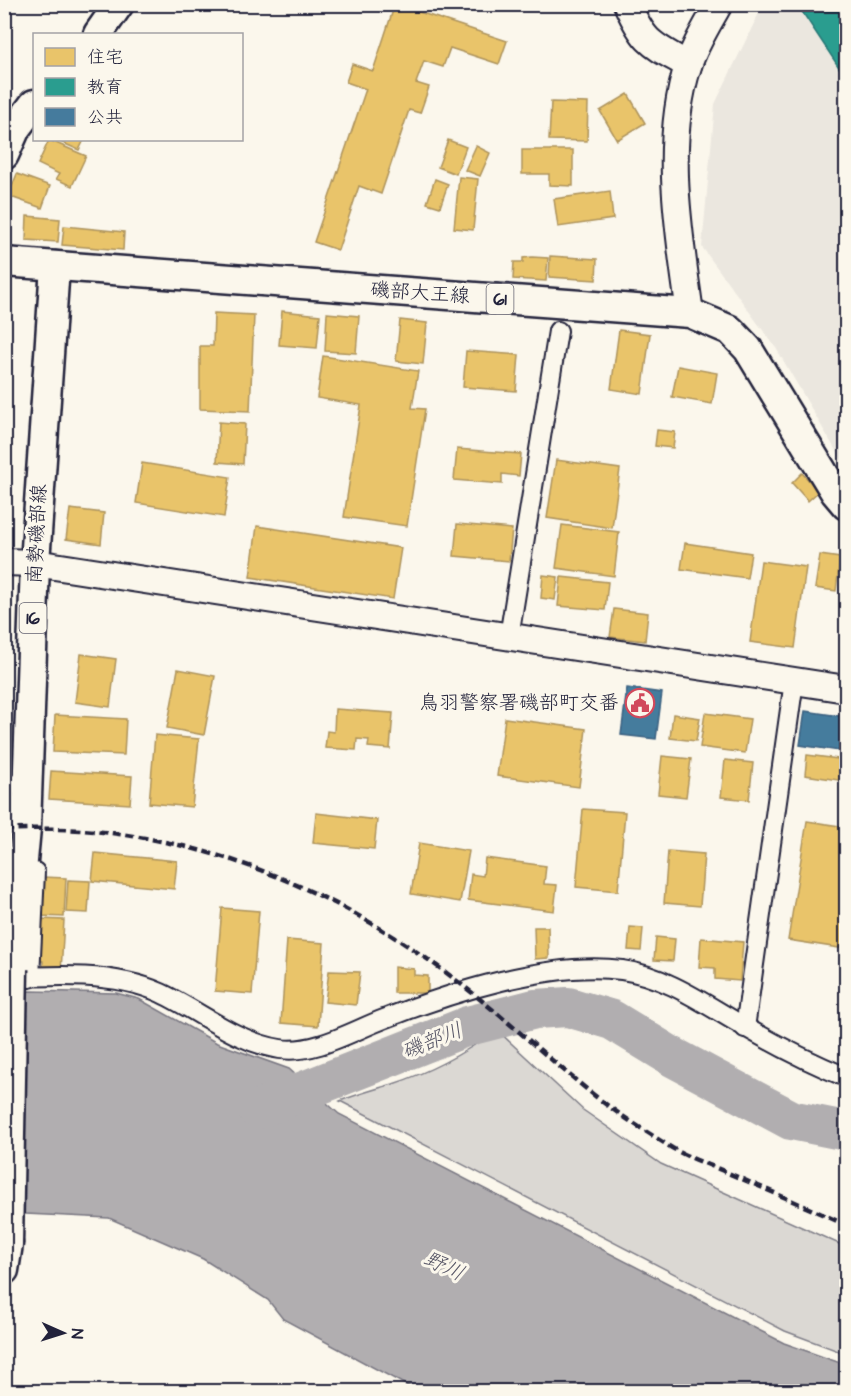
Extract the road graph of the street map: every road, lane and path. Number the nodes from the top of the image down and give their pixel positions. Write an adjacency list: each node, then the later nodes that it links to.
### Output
1 (119, 4): 4 (main road)
2 (627, 4): 5 (street)
3 (719, 4): 5 (street)
4 (99, 33)
5 (688, 65): 10 (street)
6 (33, 105): 7 (main road)
7 (4, 154)
8 (4, 262): 9 (main road, 磯部大王線 / 61)
9 (55, 266): 10 (main road, 磯部大王線 / 61); 14 (main road, 南勢磯部線 / 16)
10 (690, 313): 12 (main road, 磯部大王線 / 61)
11 (558, 331): 15 (street)
12 (846, 505)
13 (4, 562): 14 (street)
14 (35, 563): 15 (street); 18 (main road, 南勢磯部線 / 16)
15 (509, 637): 16 (street)
16 (794, 681): 17 (street); 20 (street)
17 (846, 689)
18 (16, 784): 19 (main road, 南勢磯部線 / 16)
19 (16, 975): 20 (street); 22 (main road, 南勢磯部線 / 16, bridge)
20 (745, 1028): 21 (street)
21 (846, 1077)
22 (6, 1257)

